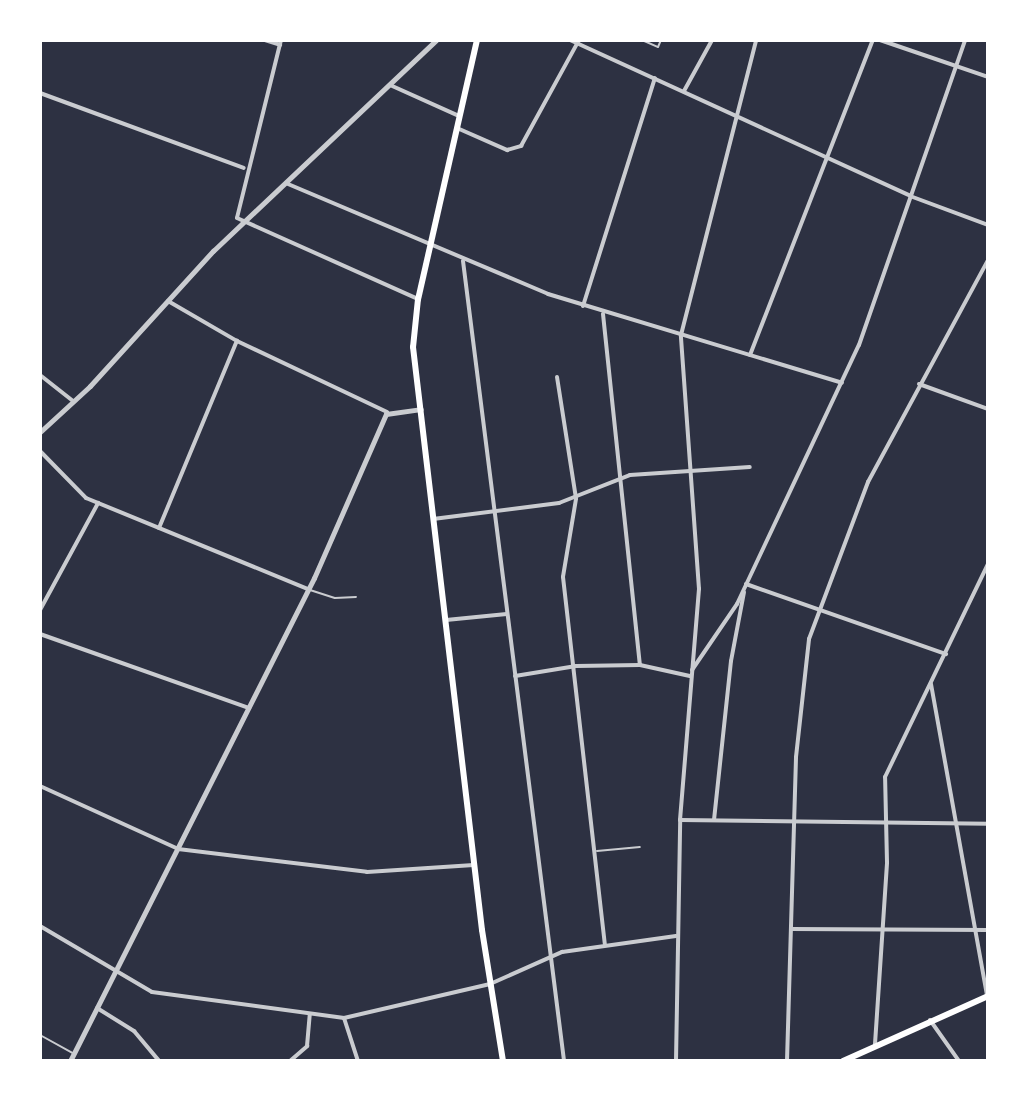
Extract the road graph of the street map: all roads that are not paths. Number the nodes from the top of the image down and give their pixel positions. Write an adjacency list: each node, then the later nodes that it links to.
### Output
1 (265, 40): 12 (street)
2 (436, 40): 18 (street)
3 (477, 40): 21 (main road)
4 (570, 40): 13 (street)
5 (642, 40): 6 (lane)
6 (661, 40)
7 (712, 40): 19 (street)
8 (756, 40): 22 (street)
9 (872, 40): 24 (street)
10 (880, 40): 14 (street)
11 (965, 40): 15 (street)
12 (281, 42): 25 (street)
13 (578, 42): 17 (street); 23 (street)
14 (889, 42): 15 (street)
15 (957, 67): 16 (street); 27 (street)
16 (988, 77)
17 (655, 78): 19 (street); 35 (street)
18 (390, 85): 21 (street); 26 (street)
19 (684, 91): 22 (street)
20 (40, 93): 25 (street)
21 (459, 116): 23 (main road)
22 (739, 116): 24 (street); 37 (street)
23 (457, 128): 30 (main road)
24 (824, 157): 27 (street); 39 (street)
25 (245, 168): 28 (street)
26 (288, 184): 28 (street); 30 (street)
27 (913, 197): 29 (street); 42 (street)
28 (243, 224): 33 (street); 34 (street)
29 (988, 225)
30 (429, 246): 32 (street); 33 (main road)
31 (988, 260): 43 (street)
32 (463, 261): 35 (street); 55 (street)
33 (418, 299): 45 (main road)
34 (168, 301): 38 (street); 44 (street)
35 (583, 306): 36 (street)
36 (603, 314): 37 (street); 52 (street)
37 (681, 335): 39 (street); 51 (street)
38 (237, 341): 47 (street); 57 (street)
39 (750, 355): 42 (street)
40 (40, 375): 44 (street)
41 (557, 377): 53 (street)
42 (842, 383): 59 (street)
43 (919, 384): 46 (street); 63 (street)
44 (74, 402): 48 (street)
45 (421, 409): 47 (street); 56 (main road)
46 (988, 409)
47 (387, 412): 60 (street)
48 (40, 432)
49 (40, 451): 54 (street)
50 (750, 467): 51 (street)
51 (691, 472): 52 (street); 71 (street)
52 (624, 476): 53 (street); 68 (street)
53 (576, 499): 55 (street); 69 (street)
54 (99, 503): 57 (street); 62 (street)
55 (495, 513): 56 (street); 64 (street)
56 (433, 519): 65 (main road)
57 (159, 528): 60 (street)
58 (988, 564): 67 (street)
59 (746, 582): 63 (street); 71 (street); 77 (street)
60 (308, 589): 61 (lane); 73 (street)
61 (356, 597)
62 (40, 610)
63 (819, 610): 67 (street); 75 (street)
64 (508, 614): 65 (street); 70 (street)
65 (446, 620): 84 (main road)
66 (40, 634): 73 (street)
67 (946, 654): 72 (street)
68 (640, 665): 69 (street); 71 (street)
69 (574, 666): 70 (street); 83 (street)
70 (515, 676): 92 (street)
71 (690, 676): 76 (street)
72 (931, 681): 78 (street); 79 (street)
73 (249, 708): 82 (street)
74 (40, 786): 82 (street)
75 (793, 819): 77 (street); 78 (street); 86 (street)
76 (680, 820): 77 (street); 90 (street)
77 (714, 820)
78 (884, 824): 79 (street); 88 (street)
79 (955, 824): 80 (street); 89 (street)
80 (988, 824)
81 (640, 847): 83 (lane)
82 (178, 849): 84 (street); 93 (street)
83 (596, 851): 91 (street)
84 (475, 865): 94 (main road)
85 (40, 926): 93 (street)
86 (791, 929): 88 (street); 111 (street)
87 (988, 930): 89 (street)
88 (881, 931): 89 (street); 101 (street)
89 (974, 932): 95 (street)
90 (676, 936): 91 (street); 110 (street)
91 (605, 944): 92 (street)
92 (551, 955): 94 (street); 109 (street)
93 (116, 971): 96 (street); 97 (street)
94 (490, 984): 98 (street); 108 (main road)
95 (987, 996): 99 (main road)
96 (97, 1008): 102 (street); 105 (street)
97 (310, 1014): 98 (street); 106 (street)
98 (344, 1018): 107 (street)
99 (930, 1019): 101 (main road); 114 (street)
100 (40, 1035): 102 (lane)
101 (875, 1044): 103 (main road)
102 (74, 1053): 104 (street)
103 (858, 1053): 112 (main road); 113 (street)
104 (70, 1061)
105 (159, 1061)
106 (290, 1061)
107 (358, 1061)
108 (503, 1061)
109 (564, 1061)
110 (676, 1061)
111 (787, 1061)
112 (843, 1061)
113 (861, 1061)
114 (959, 1061)

